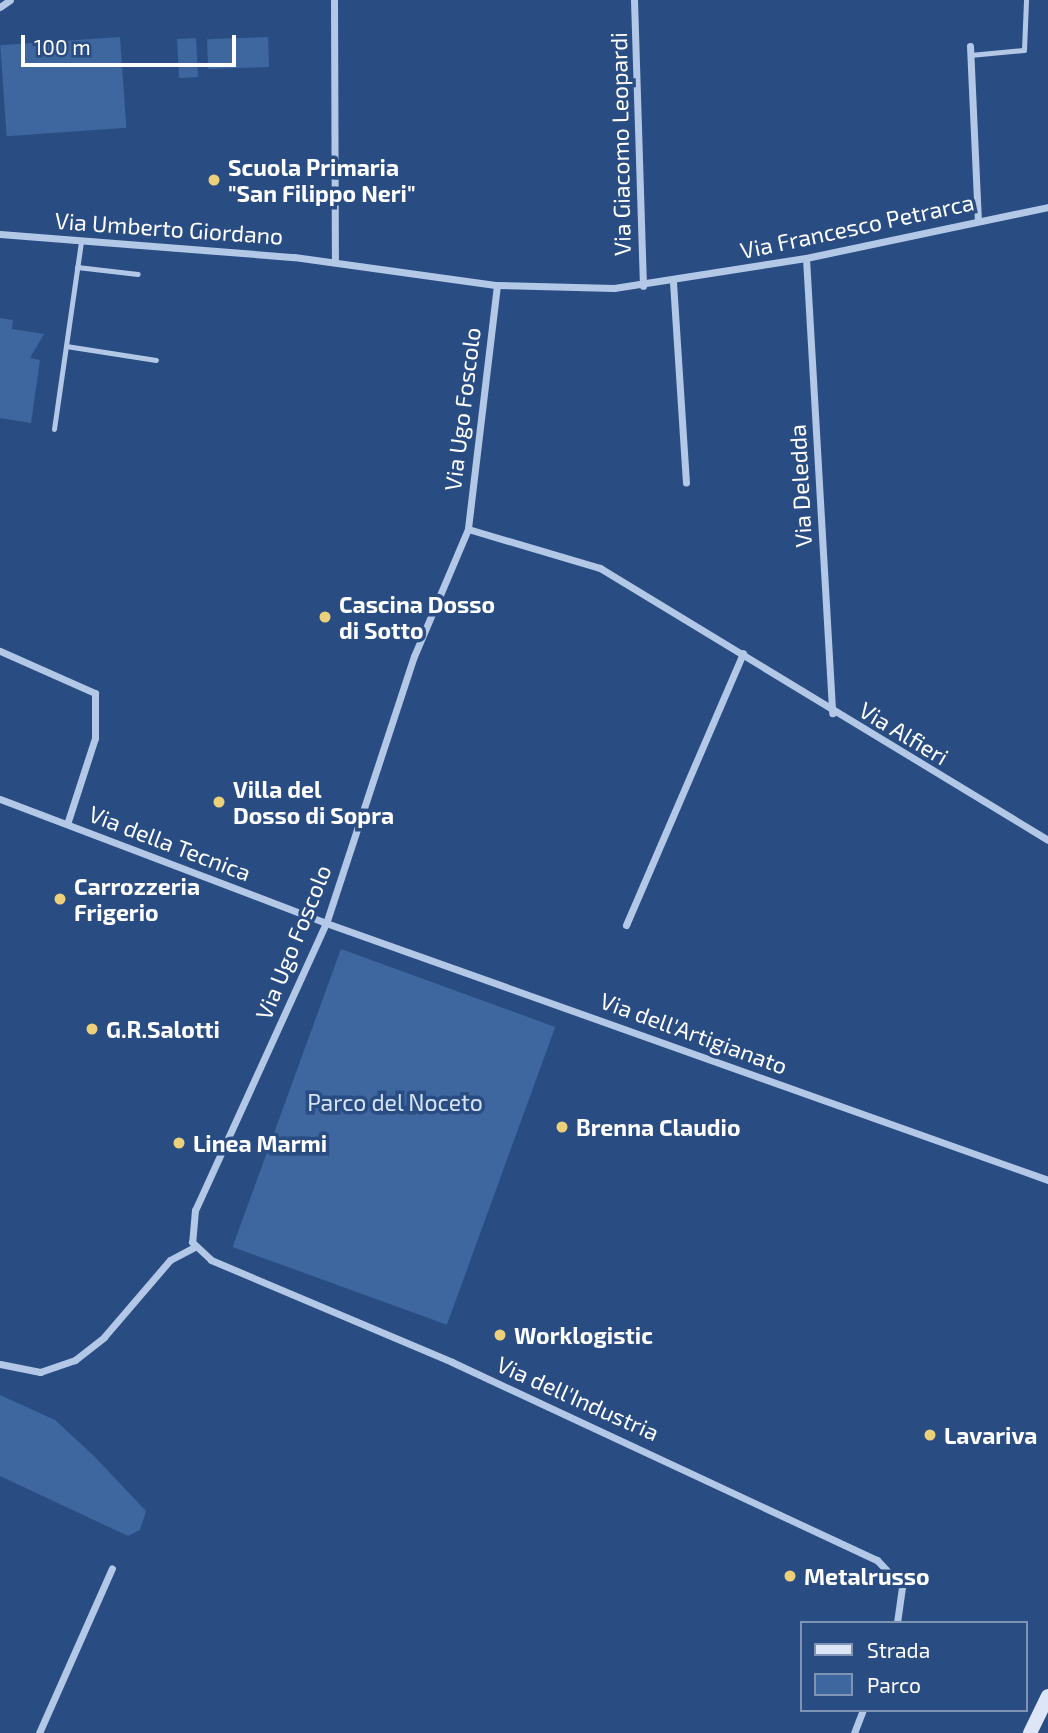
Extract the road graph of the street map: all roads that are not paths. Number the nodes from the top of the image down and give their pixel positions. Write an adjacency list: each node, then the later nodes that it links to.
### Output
1 (10, 0): 5 (street)
2 (334, 0): 13 (street)
3 (634, 0): 18 (street, Via Giacomo Leopardi)
4 (1026, 0): 7 (lane)
5 (0, 6)
6 (970, 46): 7 (street)
7 (970, 55): 9 (street)
8 (1048, 207): 9 (street, Via Francesco Petrarca)
9 (978, 221): 12 (street, Via Francesco Petrarca)
10 (0, 234): 11 (street, Via Umberto Giordano)
11 (81, 241): 13 (street, Via Umberto Giordano); 14 (lane)
12 (806, 258): 16 (street, Via Francesco Petrarca); 26 (street, Via Deledda)
13 (335, 262): 17 (street, Via Francesco Petrarca)
14 (77, 267): 15 (lane); 19 (lane)
15 (138, 274)
16 (673, 282): 18 (street, Via Francesco Petrarca); 22 (street)
17 (497, 285): 18 (street, Via Francesco Petrarca); 23 (street, Via Ugo Foscolo)
18 (643, 286)
19 (66, 346): 20 (lane); 21 (lane)
20 (156, 360)
21 (54, 429)
22 (686, 483)
23 (468, 529): 25 (street, Via Alfieri); 30 (street, Via Ugo Foscolo)
24 (0, 651): 28 (street)
25 (743, 653): 26 (street, Via Alfieri); 31 (street)
26 (832, 713): 29 (street, Via Alfieri)
27 (0, 799): 28 (street, Via della Tecnica)
28 (67, 824): 30 (street, Via della Tecnica)
29 (1048, 840)
30 (327, 923): 32 (street, Via dell'Artigianato); 33 (street, Via Ugo Foscolo)
31 (625, 925)
32 (1048, 1180)
33 (194, 1247): 34 (street); 36 (street, Via dell'Industria)
34 (0, 1364)
35 (112, 1568): 39 (street)
36 (897, 1621)
37 (1048, 1696): 41 (main road)
38 (862, 1712): 40 (street)
39 (39, 1733)
40 (854, 1733)
41 (1030, 1733)

